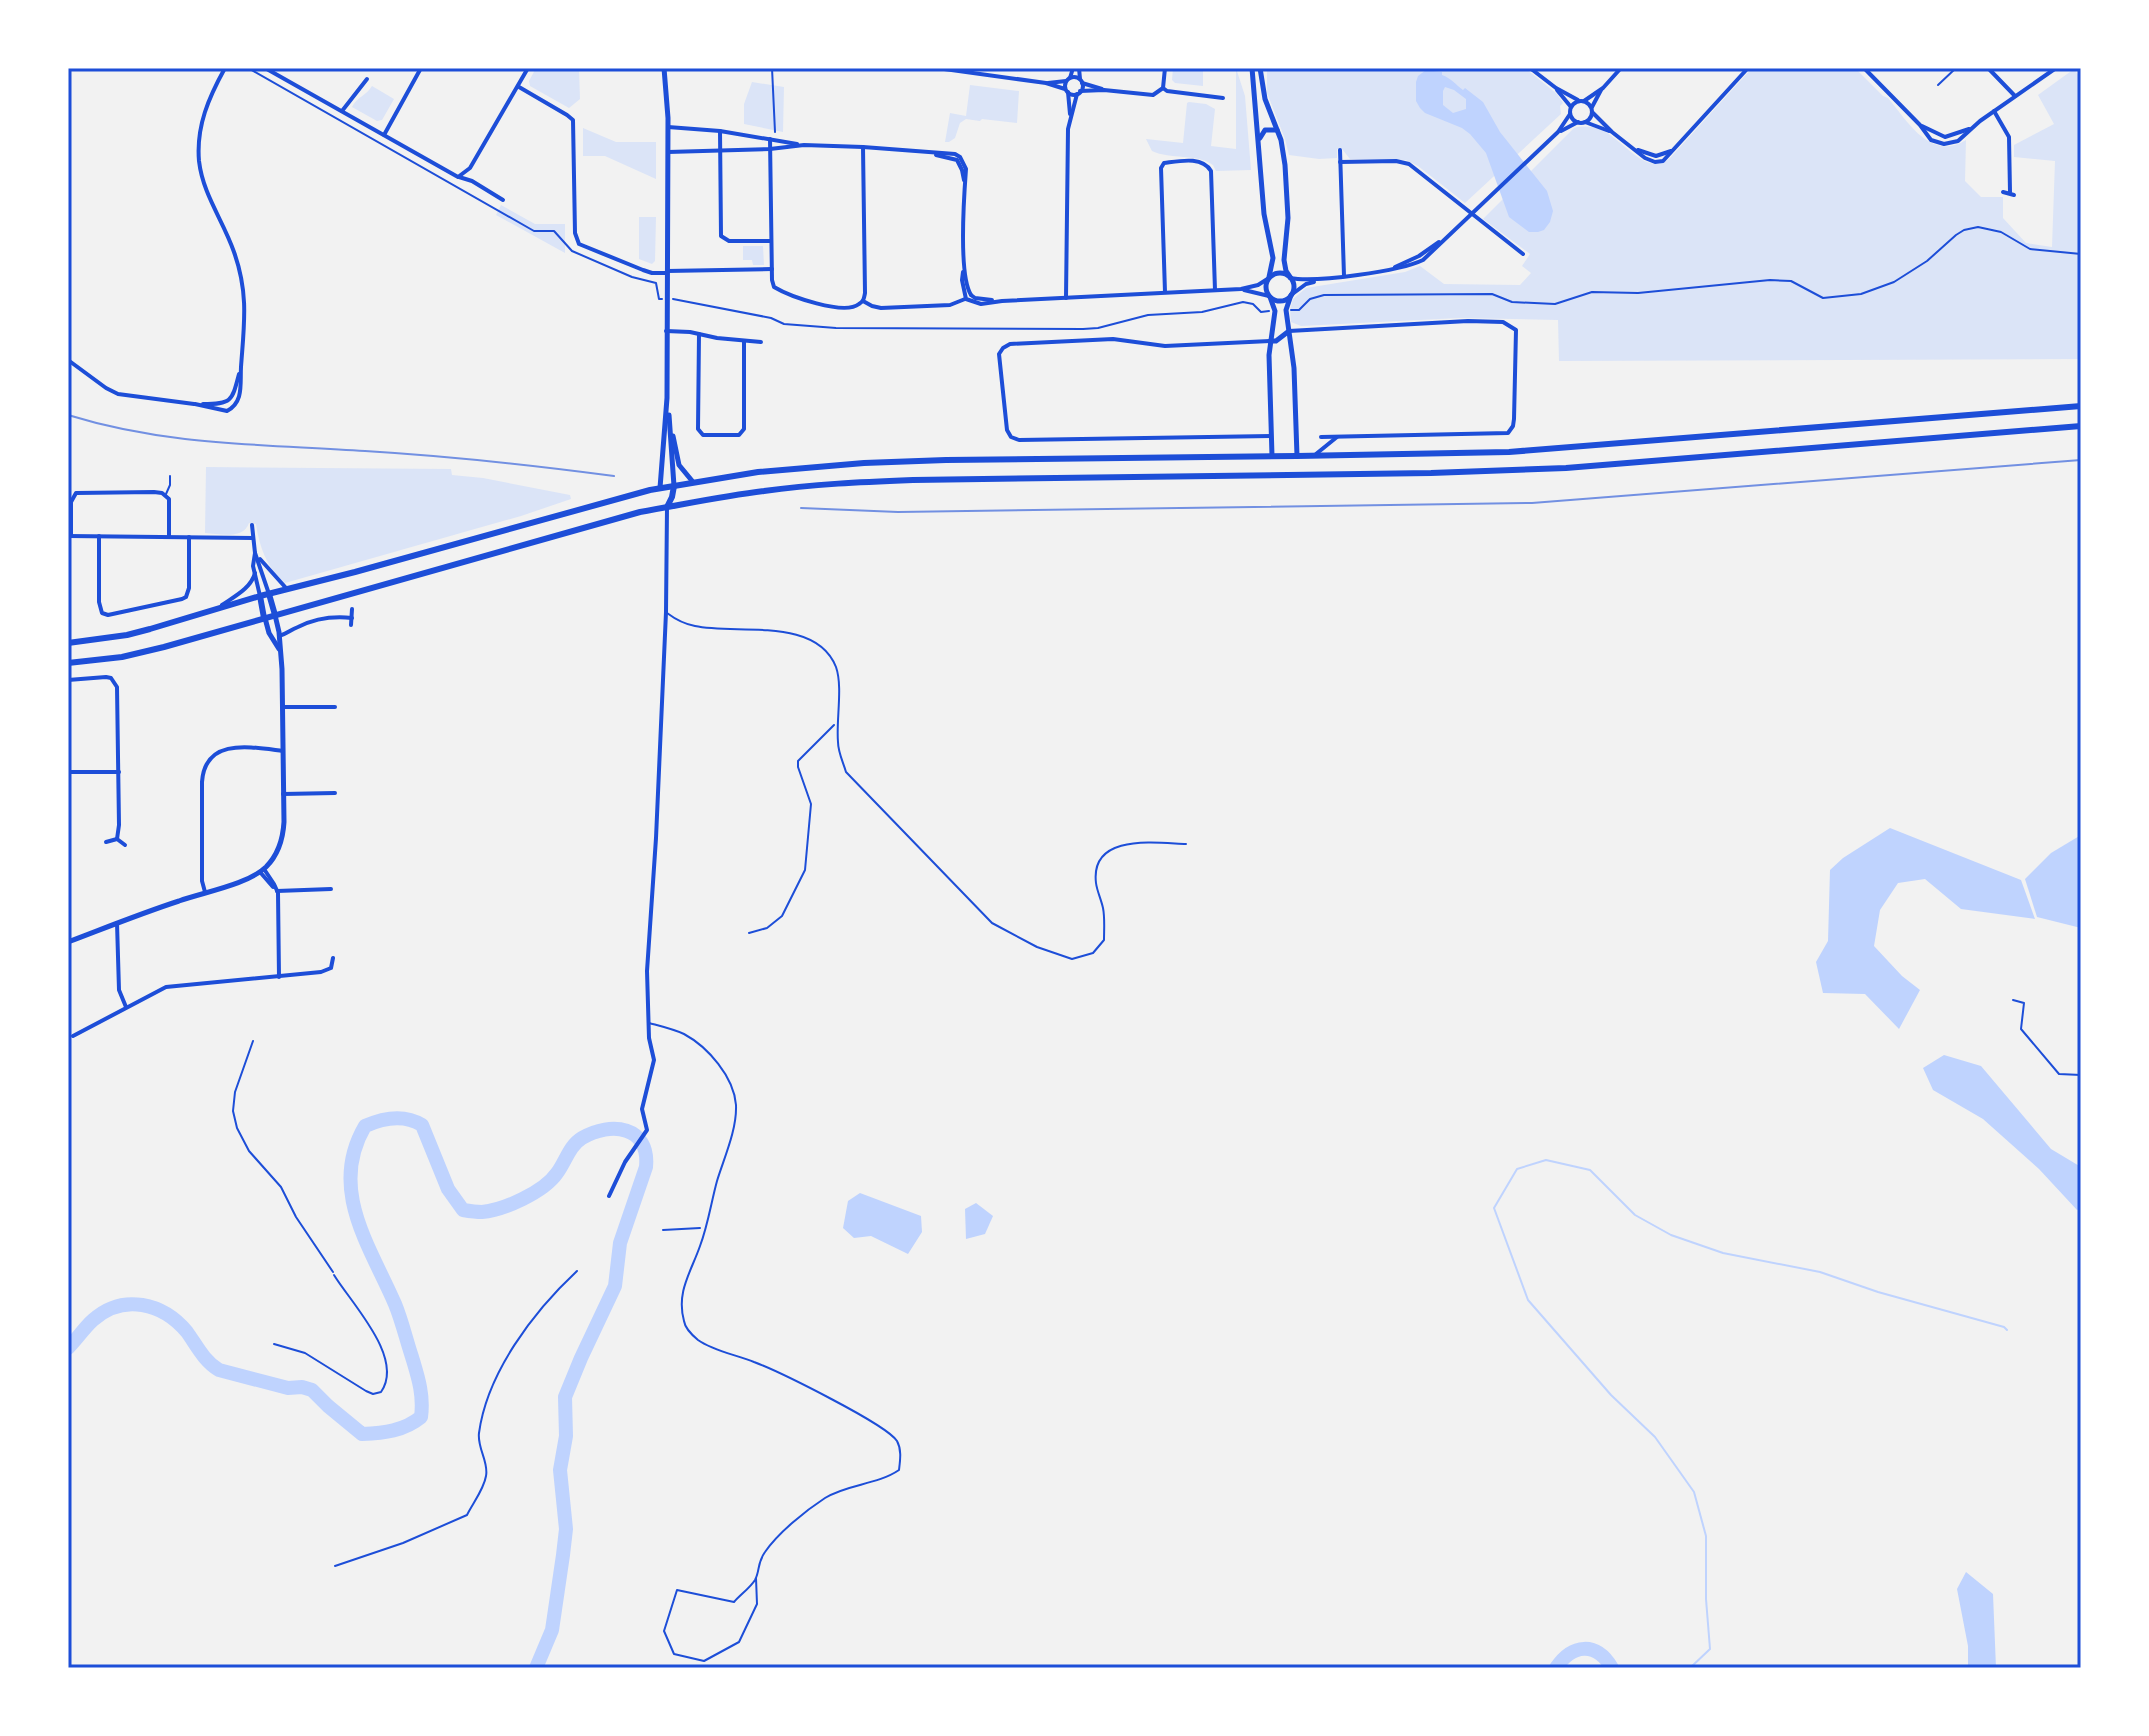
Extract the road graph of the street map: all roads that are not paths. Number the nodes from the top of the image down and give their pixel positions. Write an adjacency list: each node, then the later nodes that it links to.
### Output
1 (225, 68): 86 (street)
2 (265, 68): 37 (street)
3 (421, 68): 49 (street)
4 (528, 68): 25 (street)
5 (664, 68): 43 (street)
6 (937, 68): 19 (street)
7 (994, 68): 19 (street)
8 (1076, 68): 21 (street); 22 (street)
9 (1165, 68): 26 (street)
10 (1252, 68): 51 (street)
11 (1260, 68): 45 (street)
12 (1530, 68): 27 (street)
13 (1621, 68): 28 (street)
14 (1748, 68): 48 (street)
15 (1864, 68): 42 (street)
16 (1956, 68): 24 (lane)
17 (1988, 68): 32 (street)
18 (2056, 68): 32 (street)
19 (993, 76): 23 (street)
20 (367, 79): 37 (street)
21 (1068, 80): 22 (street); 23 (street); 29 (street)
22 (1081, 81): 30 (street); 31 (street)
23 (1046, 83): 29 (street)
24 (1938, 85)
25 (519, 87): 59 (street); 66 (street)
26 (1163, 88): 30 (street); 33 (street)
27 (1556, 88): 34 (street); 35 (street)
28 (1603, 88): 34 (street); 36 (street)
29 (1067, 90): 31 (street); 39 (street)
30 (1104, 90): 31 (street)
31 (1079, 93): 39 (street)
32 (2015, 96): 38 (street)
33 (1223, 98)
34 (1582, 101): 35 (street); 36 (street)
35 (1571, 110): 40 (street); 47 (street)
36 (1591, 110): 41 (street); 48 (street)
37 (342, 111): 49 (street)
38 (1994, 111): 44 (street); 60 (street)
39 (1071, 116): 77 (street)
40 (1578, 122): 41 (street); 47 (street)
41 (1585, 122): 48 (street)
42 (1920, 125): 44 (street); 44 (street)
43 (668, 127): 46 (street); 57 (street)
44 (1971, 128)
45 (1277, 130): 51 (street); 69 (street)
46 (720, 131): 50 (street); 56 (street)
47 (1558, 132): 62 (street)
48 (1612, 132)
49 (384, 135): 59 (street)
50 (770, 139): 52 (street); 54 (street)
51 (1259, 143): 68 (street)
52 (804, 145): 53 (street); 54 (street)
53 (863, 147): 75 (street); 78 (street)
54 (770, 149): 56 (street); 63 (street)
55 (1340, 150): 58 (street)
56 (720, 151): 57 (street); 63 (street)
57 (668, 152): 66 (street)
58 (1340, 162): 62 (street); 67 (street)
59 (460, 176): 61 (street)
60 (2003, 192)
61 (503, 200)
62 (1472, 213): 64 (street); 67 (street)
63 (771, 241): 65 (street)
64 (1523, 254)
65 (772, 269): 66 (street); 78 (street)
66 (667, 272): 79 (street)
67 (1344, 276): 70 (street)
68 (1269, 278): 69 (street); 71 (street); 76 (street)
69 (1290, 278): 70 (street); 74 (street)
70 (1320, 280): 74 (street)
71 (1241, 289): 72 (street); 76 (street)
72 (1215, 290): 73 (street); 73 (street)
73 (1165, 292): 77 (street)
74 (1291, 295): 76 (street); 80 (street)
75 (968, 297): 77 (street); 78 (street)
76 (1270, 297): 83 (street)
77 (1066, 298)
78 (863, 301)
79 (666, 331): 81 (street); 87 (street)
80 (1289, 331): 83 (street); 92 (street); 97 (street)
81 (699, 334): 82 (street); 82 (street)
82 (744, 341): 84 (street)
83 (1270, 341): 93 (street); 93 (street)
84 (761, 342)
85 (68, 360): 88 (street)
86 (241, 364): 88 (street); 88 (street)
87 (667, 398): 90 (street); 103 (street)
88 (195, 404)
89 (2081, 406): 95 (highway)
90 (668, 408): 101 (street); 102 (street)
91 (2081, 426): 99 (highway)
92 (1340, 435): 94 (street); 95 (street)
93 (1271, 436): 96 (street)
94 (1321, 437)
95 (1314, 455): 97 (highway)
96 (1272, 456): 97 (highway); 98 (highway); 101 (highway)
97 (1297, 456): 99 (highway)
98 (1272, 475): 99 (highway); 105 (highway)
99 (1296, 475)
100 (170, 476): 104 (lane)
101 (693, 482): 102 (highway)
102 (674, 486): 103 (highway); 105 (highway)
103 (660, 488): 105 (highway); 114 (highway)
104 (166, 495): 107 (street); 109 (street)
105 (667, 507): 119 (street); 120 (highway)
106 (252, 525): 111 (street)
107 (70, 536): 108 (street)
108 (99, 536): 109 (street); 110 (street)
109 (169, 537): 110 (street)
110 (189, 537): 111 (street)
111 (253, 538): 112 (street)
112 (257, 556): 113 (street); 114 (street); 115 (street)
113 (255, 573): 116 (street); 118 (street)
114 (288, 589): 115 (highway)
115 (269, 594): 116 (highway); 120 (highway)
116 (260, 596): 118 (highway); 121 (highway)
117 (352, 609): 122 (street)
118 (218, 610): 126 (highway)
119 (666, 612): 139 (lane); 150 (street)
120 (275, 615): 121 (highway); 124 (street)
121 (264, 618): 125 (street); 128 (highway)
122 (352, 618): 123 (street); 124 (street)
123 (351, 625)
124 (279, 636): 125 (street); 127 (street)
125 (272, 638): 127 (street)
126 (68, 643)
127 (279, 650): 130 (street)
128 (68, 663)
129 (68, 680): 134 (street)
130 (283, 707): 131 (street); 132 (street)
131 (335, 707)
132 (283, 748): 136 (street); 144 (street)
133 (68, 772): 134 (street)
134 (119, 772): 137 (street)
135 (335, 793): 136 (street)
136 (283, 794): 141 (street)
137 (117, 839): 138 (street); 140 (street)
138 (106, 842)
139 (1186, 844)
140 (125, 845)
141 (262, 871): 143 (street); 144 (street)
142 (331, 889): 143 (street)
143 (276, 890): 148 (street)
144 (207, 892): 145 (street)
145 (117, 923): 146 (street); 149 (street)
146 (68, 942)
147 (333, 958): 148 (street)
148 (279, 977): 149 (street)
149 (126, 1008): 151 (street)
150 (648, 1023): 153 (street); 155 (lane)
151 (71, 1037)
152 (253, 1041): 154 (lane)
153 (609, 1196)
154 (333, 1272)
155 (756, 1578): 155 (lane)

